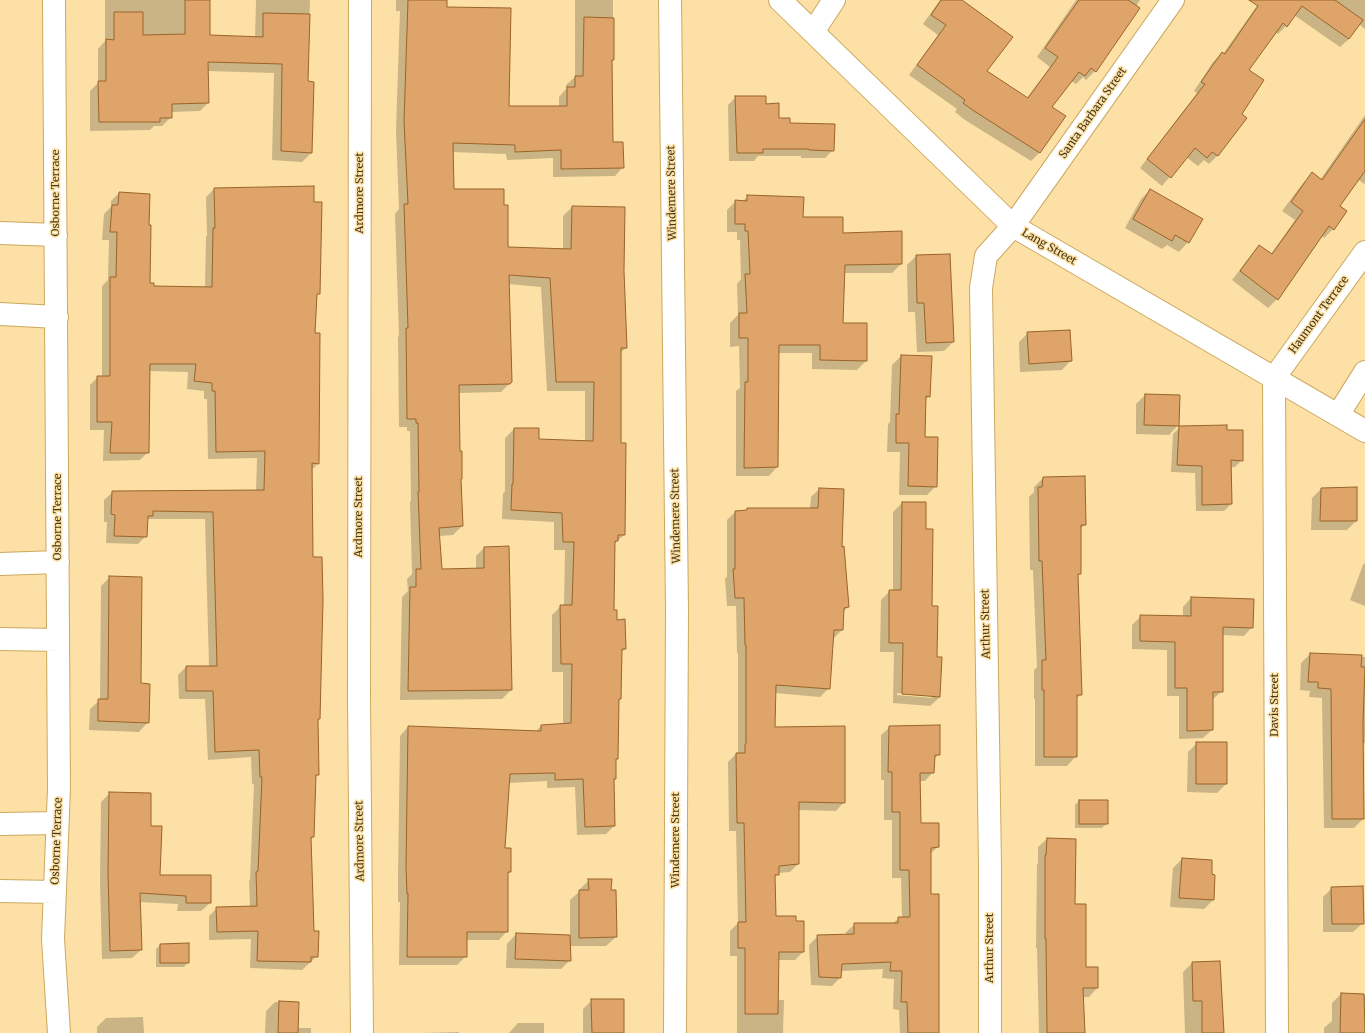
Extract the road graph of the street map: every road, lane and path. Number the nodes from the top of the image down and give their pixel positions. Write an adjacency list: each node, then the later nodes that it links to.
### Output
1 (54, 0): 10 (street, Osborne Terrace)
2 (360, 0): 27 (street, Ardmore Street)
3 (670, 0): 28 (street, Windemere Street)
4 (780, 0): 7 (street, Lang Street)
5 (834, 0): 7 (street)
6 (1173, 0): 8 (street, Santa Barbara Street)
7 (813, 32): 8 (street, Lang Street)
8 (1014, 226): 15 (street, Lang Street); 29 (street, Arthur Street)
9 (0, 233): 10 (street)
10 (56, 235): 13 (street, Osborne Terrace)
11 (1365, 252): 15 (street, Haumont Terrace)
12 (0, 314): 13 (street)
13 (57, 317): 18 (street, Osborne Terrace)
14 (1365, 372): 16 (street)
15 (1274, 378): 16 (street, Lang Street); 30 (street, Davis Street)
16 (1338, 415): 17 (street, Lang Street)
17 (1365, 431)
18 (58, 562): 19 (street); 21 (street, Osborne Terrace)
19 (0, 564)
20 (0, 639): 21 (street)
21 (58, 640): 22 (street, Osborne Terrace)
22 (57, 823): 23 (street); 25 (street, Osborne Terrace)
23 (0, 824)
24 (0, 891): 25 (street)
25 (55, 892): 26 (street, Osborne Terrace)
26 (59, 1033)
27 (362, 1033)
28 (675, 1033)
29 (990, 1033)
30 (1277, 1033)

